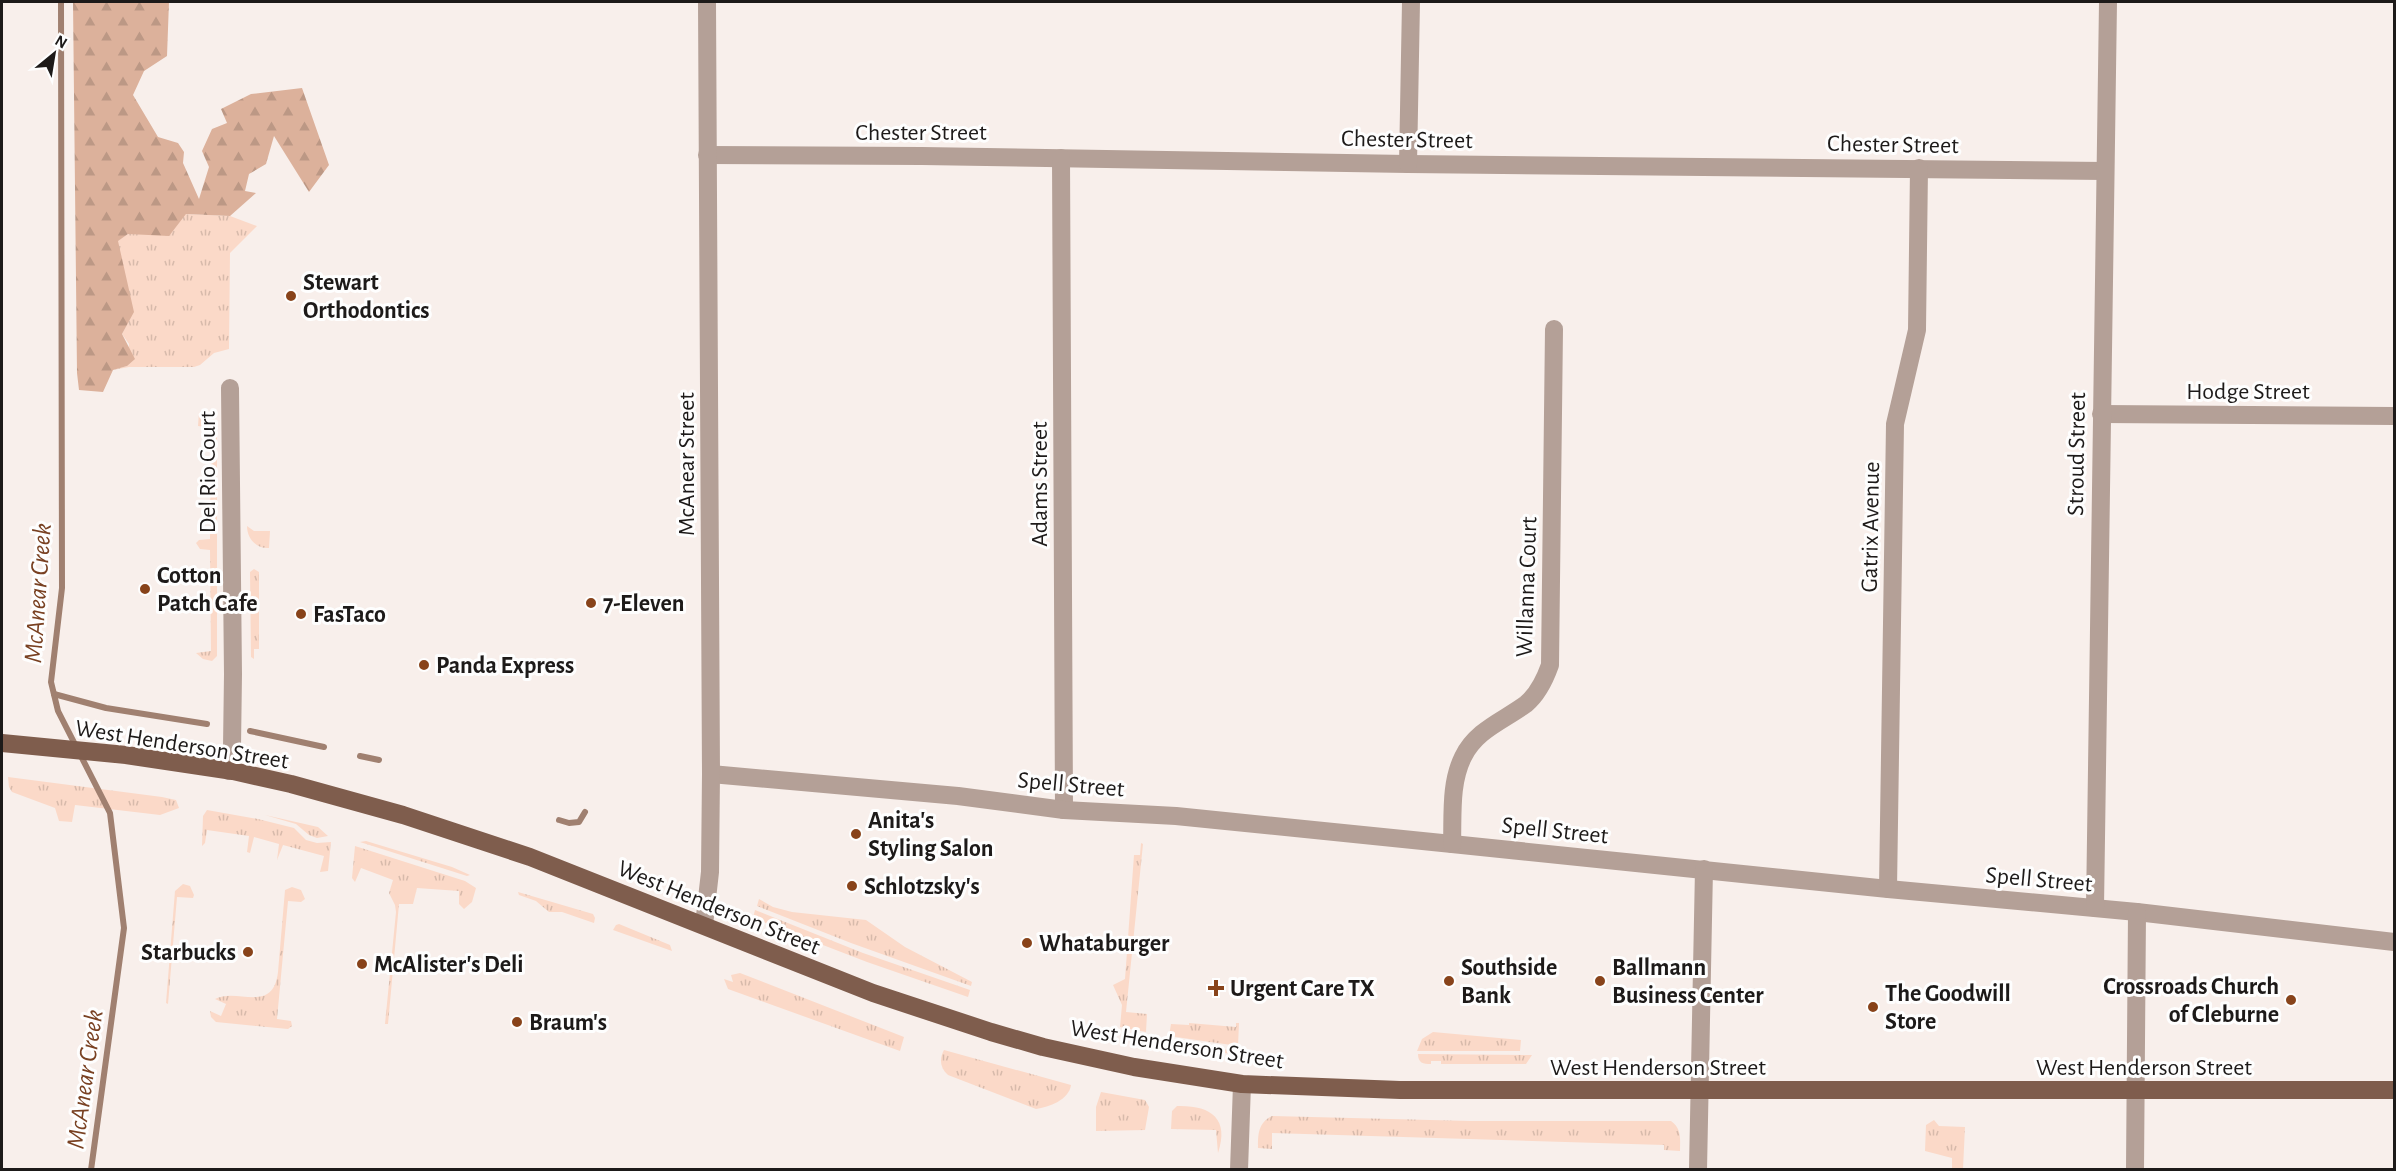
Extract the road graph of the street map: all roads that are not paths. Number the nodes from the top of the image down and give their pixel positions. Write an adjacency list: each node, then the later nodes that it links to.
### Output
1 (707, 2): 4 (street, McAnear Street)
2 (1411, 2): 6 (street)
3 (2108, 2): 8 (street, Stroud Street)
4 (707, 155): 5 (street, Chester Street); 15 (street, McAnear Street)
5 (1061, 158): 6 (street, Chester Street); 16 (street, Adams Street)
6 (1408, 164): 7 (street, Chester Street)
7 (1918, 168): 8 (street, Chester Street); 19 (street, Gatrix Avenue)
8 (2105, 171): 11 (street, Stroud Street)
9 (1554, 329): 17 (street, Willanna Court)
10 (230, 388): 14 (street, Del Rio Court)
11 (2101, 414): 12 (street, Hodge Street); 20 (street, Stroud Street)
12 (2394, 416)
13 (2, 743): 14 (main road, West Henderson Street)
14 (229, 771): 22 (main road, West Henderson Street)
15 (711, 774): 16 (street, Spell Street); 22 (street, McAnear Street)
16 (1064, 810): 17 (street, Spell Street)
17 (1452, 844): 18 (street, Spell Street)
18 (1704, 869): 19 (street, Spell Street); 26 (street)
19 (1888, 889): 20 (street, Spell Street)
20 (2095, 908): 21 (street, Spell Street)
21 (2137, 912): 23 (street, Spell Street); 27 (street)
22 (704, 925): 24 (main road, West Henderson Street)
23 (2394, 942)
24 (1242, 1084): 26 (main road, West Henderson Street); 28 (street)
25 (2394, 1090): 27 (main road, West Henderson Street)
26 (1700, 1091): 27 (main road, West Henderson Street); 29 (street)
27 (2136, 1092): 30 (street)
28 (1239, 1170)
29 (1698, 1170)
30 (2135, 1170)

